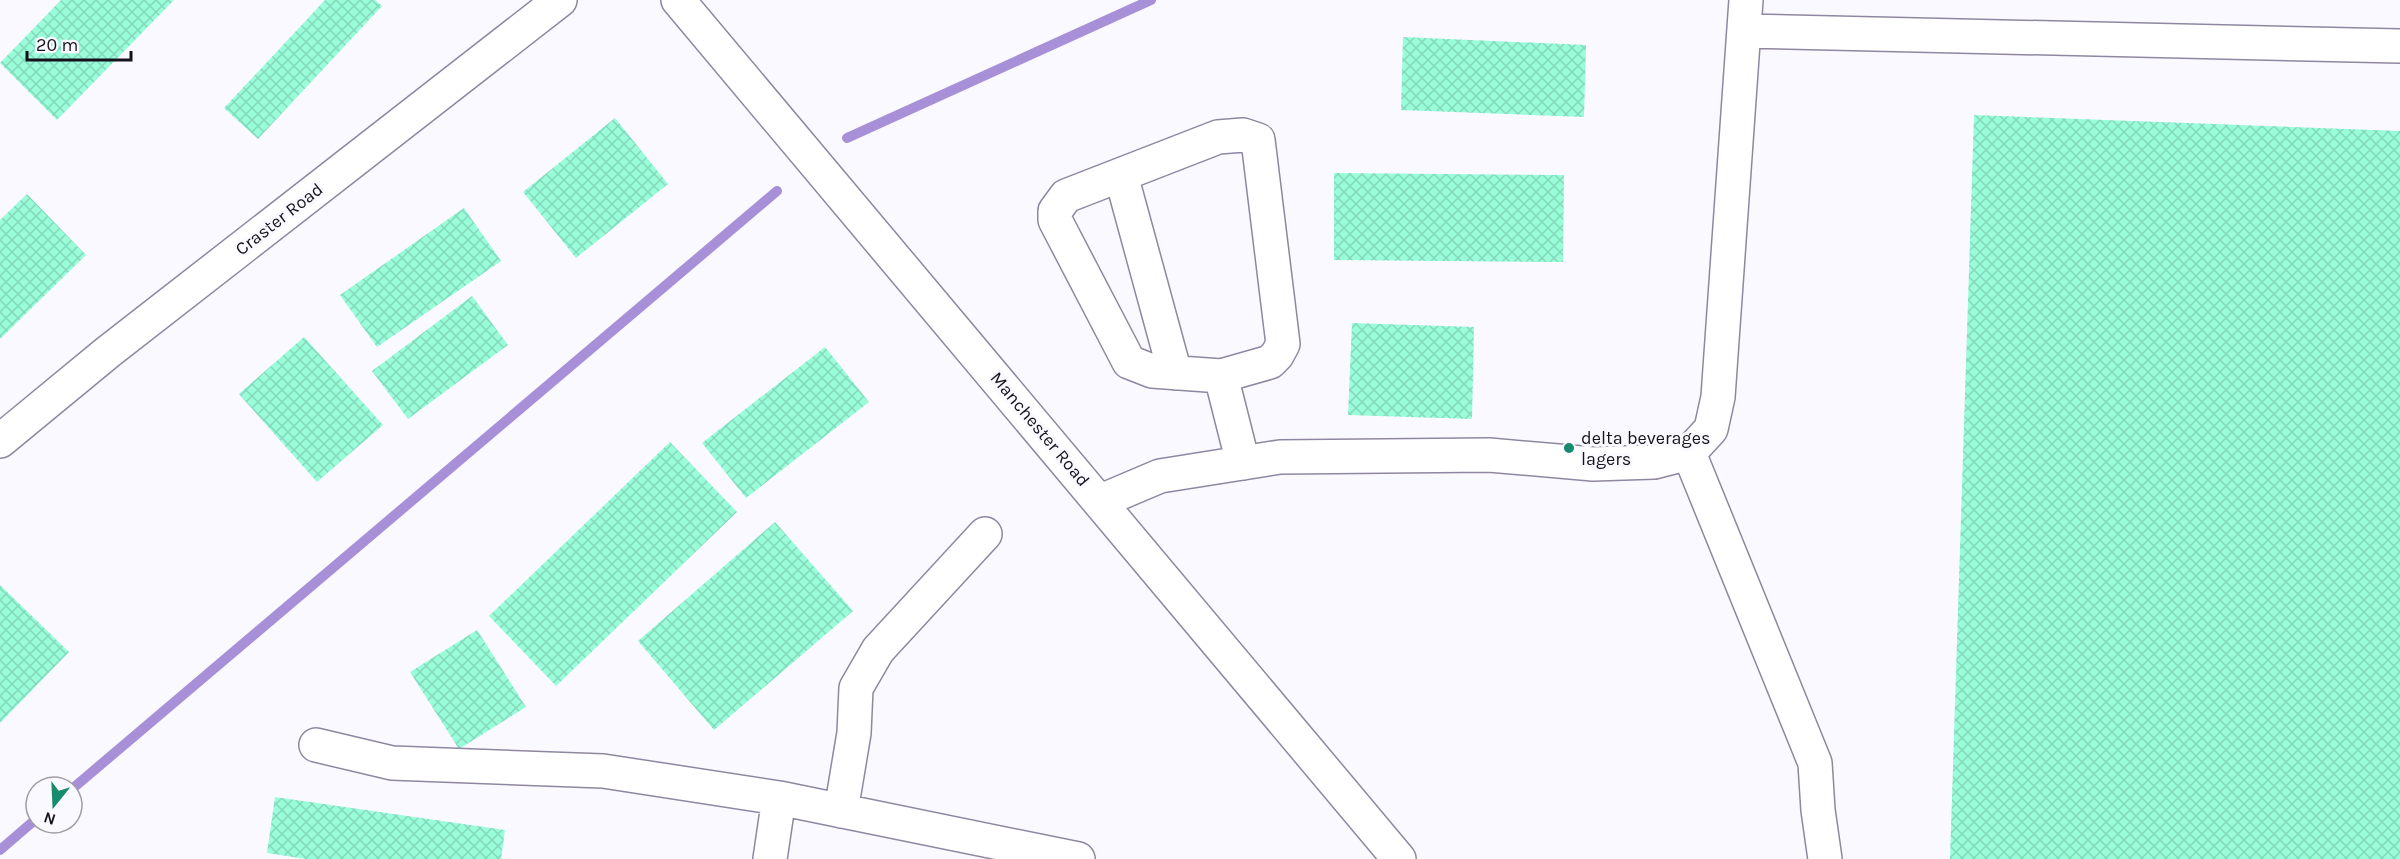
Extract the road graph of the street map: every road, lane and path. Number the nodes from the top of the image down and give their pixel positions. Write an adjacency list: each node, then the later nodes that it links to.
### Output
1 (560, 0): 8 (street, Craster Road)
2 (678, 0): 11 (street, Manchester Road)
3 (1745, 16): 4 (street); 9 (street)
4 (2400, 46)
5 (1121, 175): 6 (street); 6 (street); 7 (street)
6 (1175, 373): 7 (street)
7 (1221, 376): 10 (street)
8 (0, 441)
9 (1689, 453): 10 (street); 19 (street)
10 (1243, 463): 11 (street)
11 (1101, 501): 18 (street, Manchester Road)
12 (986, 534): 15 (street)
13 (316, 745): 14 (street)
14 (778, 798): 15 (street); 16 (street)
15 (841, 811): 17 (street)
16 (770, 859)
17 (1078, 859)
18 (1399, 859)
19 (1825, 859)

